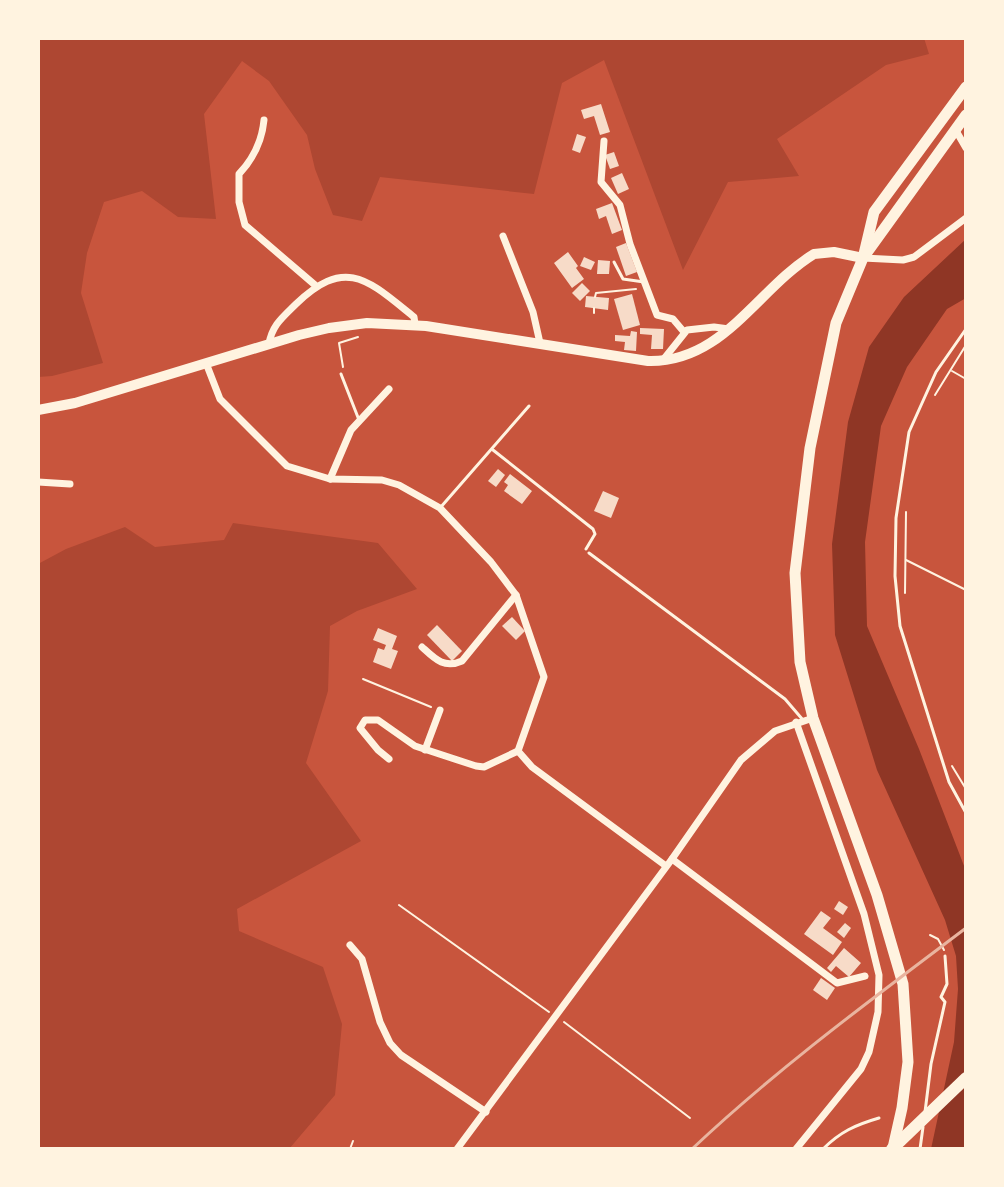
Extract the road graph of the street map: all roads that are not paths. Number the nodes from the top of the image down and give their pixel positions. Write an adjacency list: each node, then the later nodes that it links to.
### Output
1 (966, 87): 9 (highway)
2 (966, 115): 4 (highway)
3 (264, 120): 12 (street)
4 (955, 129): 6 (street); 9 (highway)
5 (604, 141): 11 (street)
6 (966, 148)
7 (966, 218): 9 (street)
8 (503, 236): 17 (street)
9 (863, 258): 14 (main road); 34 (highway)
10 (614, 262): 11 (lane)
11 (644, 284): 16 (street)
12 (315, 285): 13 (street); 18 (street)
13 (415, 324): 17 (main road); 18 (main road)
14 (729, 329): 16 (street); 19 (main road)
15 (966, 329): 38 (lane)
16 (684, 332): 19 (street)
17 (540, 343): 19 (main road)
18 (269, 344): 20 (main road)
19 (661, 361)
20 (206, 363): 24 (main road); 27 (street)
21 (341, 374): 25 (lane)
22 (389, 389): 25 (street)
23 (529, 406): 26 (lane)
24 (38, 410)
25 (359, 420): 27 (street)
26 (493, 450): 30 (lane); 34 (lane)
27 (330, 479): 30 (street)
28 (38, 482): 29 (street)
29 (70, 484)
30 (440, 508): 31 (street)
31 (516, 595): 32 (street); 36 (street)
32 (422, 647)
33 (440, 710): 35 (street)
34 (804, 720): 39 (street); 48 (street); 51 (highway)
35 (425, 750): 36 (street); 37 (street)
36 (518, 751): 39 (street)
37 (389, 759)
38 (966, 813)
39 (669, 862): 42 (street); 44 (street)
40 (350, 945): 44 (street)
41 (945, 956): 52 (lane)
42 (865, 976)
43 (966, 1078): 46 (highway)
44 (486, 1112): 47 (street)
45 (879, 1118): 49 (lane)
46 (920, 1120): 50 (highway); 51 (highway)
47 (457, 1149)
48 (796, 1149)
49 (823, 1149)
50 (882, 1149)
51 (894, 1149)
52 (920, 1149)

